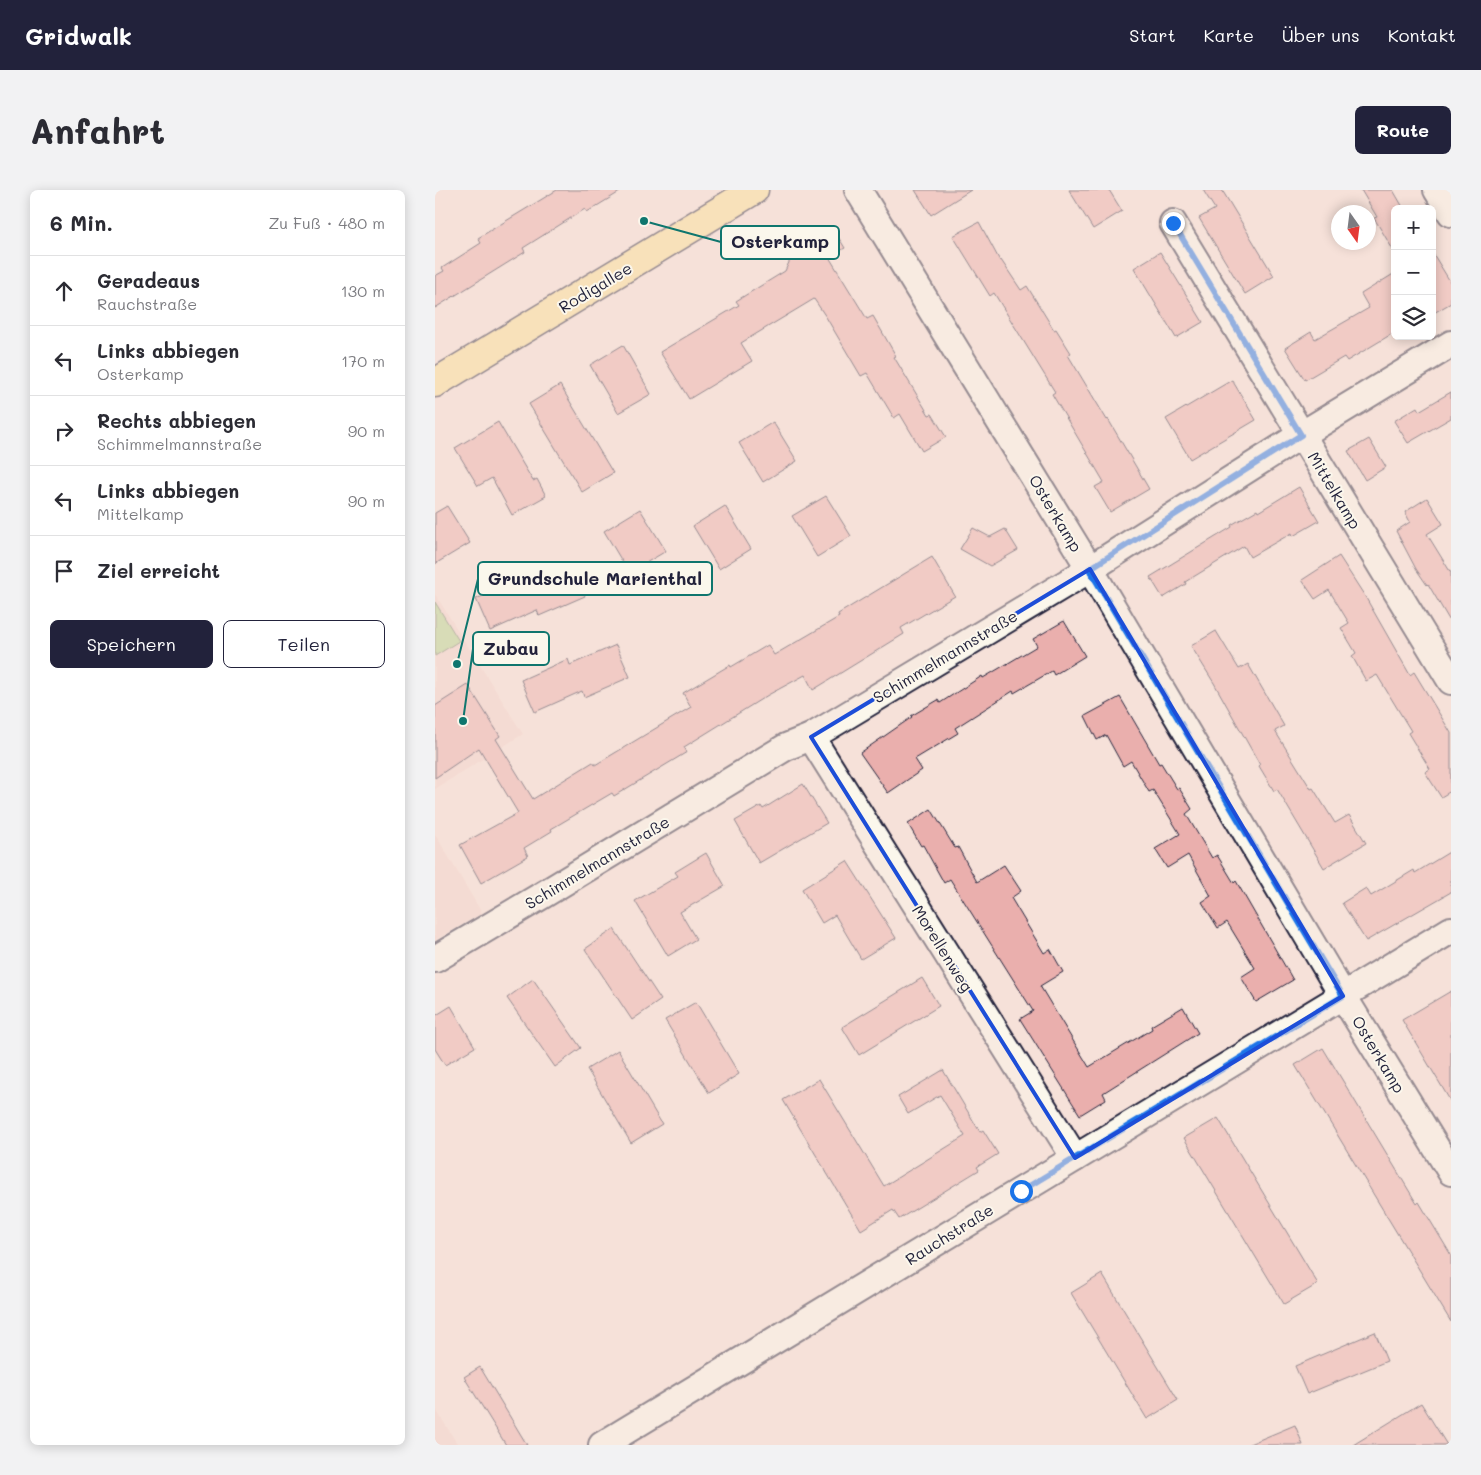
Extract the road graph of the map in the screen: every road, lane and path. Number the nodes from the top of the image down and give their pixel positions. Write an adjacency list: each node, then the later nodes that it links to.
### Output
1 (754, 190): 7 (main road, Rodigallee)
2 (858, 190): 9 (street, Osterkamp)
3 (1437, 190): 4 (street)
4 (1451, 213)
5 (1173, 223): 8 (street, Mittelkamp)
6 (1451, 344): 8 (street, Schimmelmannstraße)
7 (435, 383)
8 (1301, 435): 9 (street, Schimmelmannstraße); 10 (street, Mittelkamp)
9 (1089, 569): 11 (street, Schimmelmannstraße); 14 (street, Osterkamp)
10 (1451, 681)
11 (811, 737): 13 (street, Schimmelmannstraße); 15 (street, Morellenweg)
12 (1451, 930): 14 (street, Rauchstraße)
13 (435, 959)
14 (1343, 996): 15 (street, Rauchstraße); 16 (street, Osterkamp)
15 (1075, 1158): 17 (street, Rauchstraße)
16 (1451, 1172)
17 (602, 1445)

